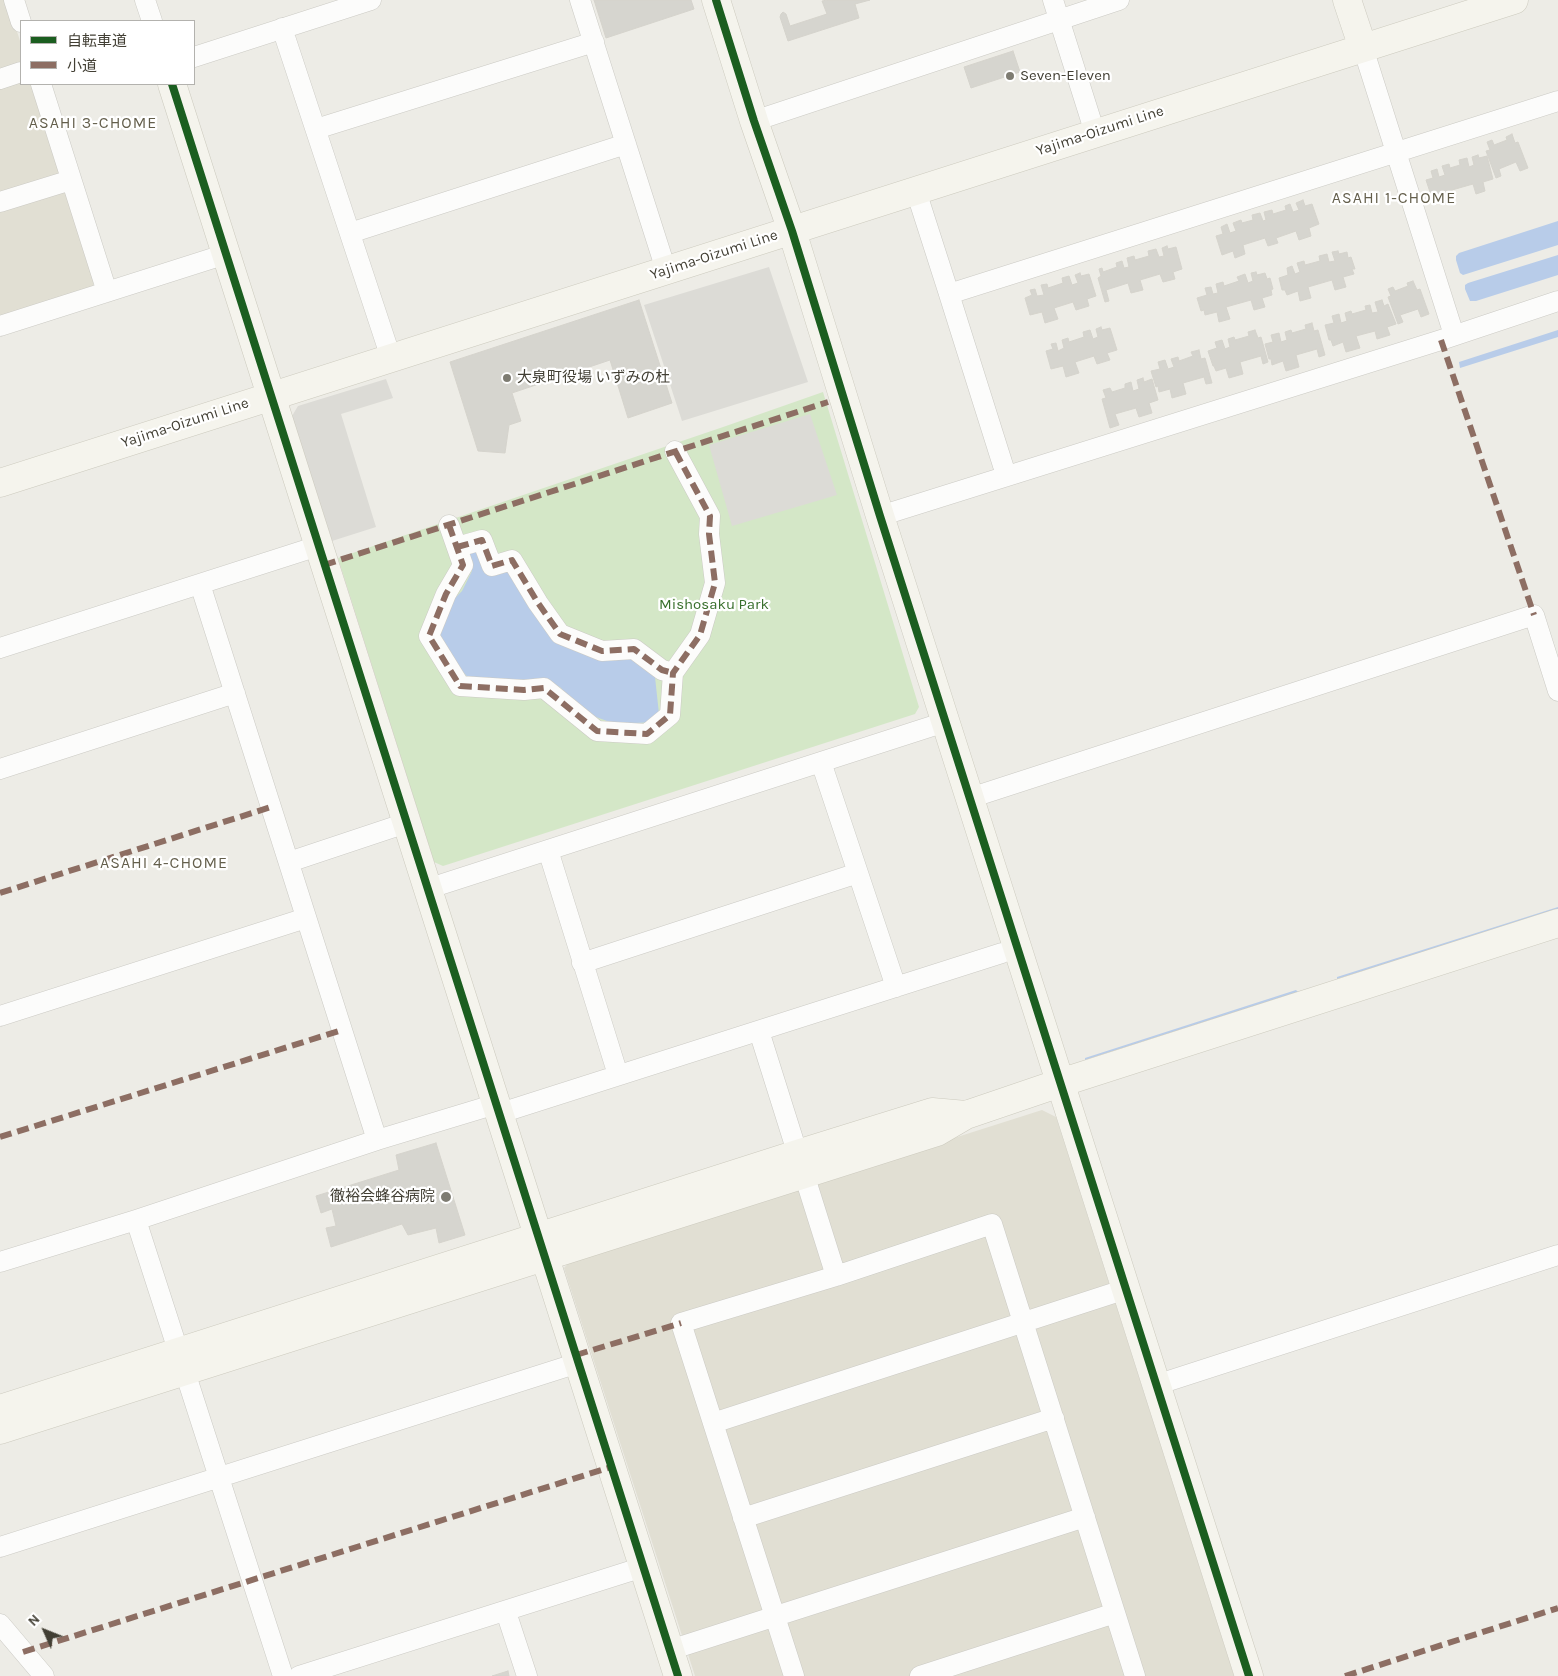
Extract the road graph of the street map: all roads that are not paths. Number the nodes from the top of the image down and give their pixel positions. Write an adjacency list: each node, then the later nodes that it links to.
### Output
1 (14, 0): 11 (street)
2 (146, 0): 12 (street)
3 (371, 0): 13 (street)
4 (580, 0): 14 (street)
5 (716, 0): 22 (street)
6 (1053, 0): 10 (street)
7 (1119, 0): 10 (street)
8 (1347, 0): 15 (street)
9 (1514, 0): 15 (street, Yajima-Oizumi Line)
10 (1059, 19): 22 (street); 24 (street)
11 (20, 20)
12 (152, 20)
13 (282, 28): 16 (street); 23 (street)
14 (594, 42): 23 (street); 25 (street)
15 (1363, 48): 24 (street, Yajima-Oizumi Line); 26 (street)
16 (195, 57)
17 (20, 72): 18 (street)
18 (0, 79)
19 (41, 85): 27 (street)
20 (172, 85): 32 (street)
21 (1558, 101): 26 (street)
22 (754, 121): 30 (street)
23 (316, 129): 31 (street)
24 (1095, 133): 28 (street, Yajima-Oizumi Line)
25 (626, 144): 31 (street); 33 (street)
26 (1395, 153): 35 (street); 38 (street)
27 (71, 180): 29 (street); 34 (street)
28 (916, 192): 30 (street, Yajima-Oizumi Line); 35 (street)
29 (0, 202)
30 (792, 231): 33 (street, Yajima-Oizumi Line); 44 (street)
31 (350, 233): 39 (street)
32 (226, 254): 34 (street); 40 (street)
33 (666, 270): 39 (street, Yajima-Oizumi Line)
34 (107, 292): 37 (street)
35 (949, 294): 42 (street)
36 (1558, 301): 38 (street)
37 (0, 326)
38 (1454, 334): 42 (street)
39 (391, 358): 40 (street, Yajima-Oizumi Line)
40 (270, 396): 43 (street, Yajima-Oizumi Line); 46 (street)
41 (675, 452): 50 (street)
42 (1006, 475): 44 (street)
43 (0, 483)
44 (880, 516): 53 (street)
45 (449, 525): 47 (street)
46 (318, 546): 48 (street); 57 (street)
47 (457, 547): 50 (street); 50 (street)
48 (200, 584): 49 (street); 52 (street)
49 (0, 648)
50 (673, 673)
51 (1558, 691): 56 (street)
52 (235, 693): 55 (street); 59 (street)
53 (945, 722): 54 (street); 56 (street)
54 (821, 762): 58 (street); 60 (street)
55 (0, 768)
56 (970, 798): 70 (street)
57 (406, 823): 59 (street); 61 (street)
58 (548, 850): 61 (street); 65 (street)
59 (289, 862): 62 (street)
60 (858, 874): 65 (street); 66 (street)
61 (427, 889): 71 (street)
62 (306, 918): 67 (street); 72 (street)
63 (1558, 923): 70 (street)
64 (1002, 953): 66 (street)
65 (582, 963): 69 (street)
66 (896, 987): 68 (street)
67 (0, 1016)
68 (759, 1031): 69 (street); 73 (street)
69 (618, 1075): 71 (street)
70 (1060, 1083): 73 (street); 79 (street)
71 (503, 1107): 72 (street); 75 (street)
72 (377, 1140): 74 (street)
73 (800, 1164): 75 (street); 78 (street)
74 (136, 1220): 77 (street); 81 (street)
75 (541, 1247): 81 (street); 82 (street)
76 (1558, 1255): 83 (street)
77 (0, 1262)
78 (836, 1276): 80 (street); 86 (street)
79 (1126, 1289): 80 (street); 83 (street)
80 (1024, 1323): 85 (street); 86 (street)
81 (181, 1362): 84 (street); 87 (street); 88 (street)
82 (578, 1363): 88 (street); 92 (street)
83 (1156, 1385): 106 (street)
84 (0, 1409)
85 (1054, 1418): 89 (street); 90 (street)
86 (713, 1423): 90 (street)
87 (0, 1430)
88 (219, 1477): 91 (street); 99 (street)
89 (1085, 1517): 94 (street); 95 (street)
90 (743, 1518): 95 (street)
91 (0, 1547)
92 (643, 1567): 93 (street); 97 (street)
93 (506, 1612): 100 (street); 101 (street)
94 (1115, 1613): 104 (street); 105 (street)
95 (775, 1617): 97 (street); 103 (street)
96 (0, 1624): 98 (street)
97 (670, 1650): 102 (street)
98 (44, 1676)
99 (283, 1676)
100 (299, 1676)
101 (527, 1676)
102 (678, 1676)
103 (794, 1676)
104 (920, 1676)
105 (1135, 1676)
106 (1249, 1676)

